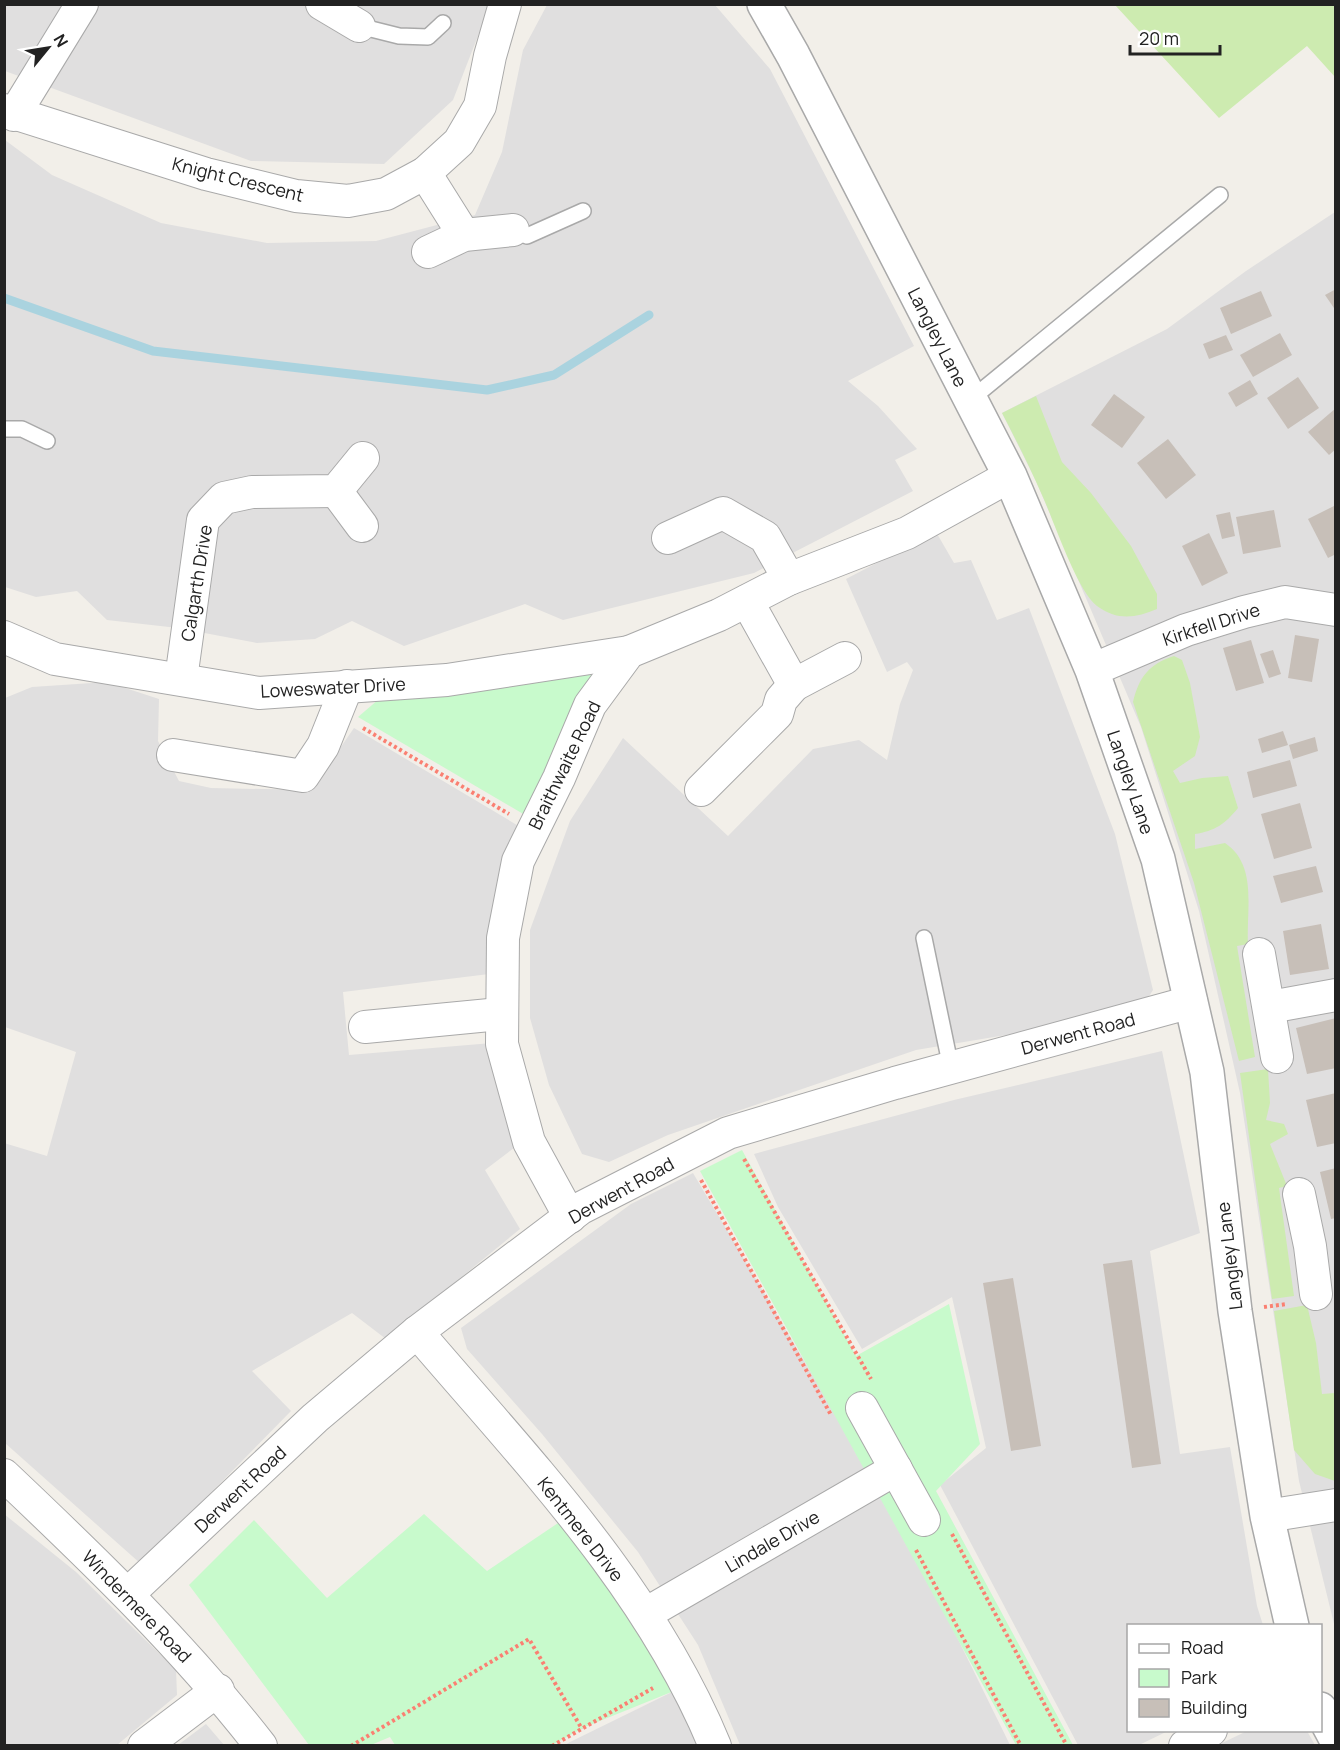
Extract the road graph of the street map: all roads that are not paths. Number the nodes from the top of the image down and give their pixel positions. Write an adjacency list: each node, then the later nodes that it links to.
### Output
1 (82, 4): 7 (street)
2 (322, 4): 6 (street)
3 (505, 4): 8 (street, Knight Crescent)
4 (764, 4): 14 (street, Langley Lane)
5 (443, 23): 6 (lane)
6 (359, 26)
7 (9, 112): 8 (street, Knight Crescent)
8 (425, 173): 12 (street)
9 (1220, 195): 14 (lane)
10 (583, 211): 11 (lane)
11 (513, 230): 12 (street)
12 (464, 235): 13 (street)
13 (428, 252)
14 (970, 400): 18 (street, Langley Lane)
15 (4, 429): 16 (lane)
16 (47, 441)
17 (363, 458): 19 (street)
18 (1010, 476): 22 (street); 28 (street, Langley Lane)
19 (336, 491): 20 (street); 29 (street, Calgarth Drive)
20 (362, 526)
21 (668, 538): 22 (street)
22 (789, 579): 23 (street)
23 (747, 601): 26 (street); 30 (street)
24 (1335, 610): 28 (street, Kirkfell Drive)
25 (4, 637): 29 (street, Loweswater Drive)
26 (629, 652): 31 (street, Loweswater Drive); 39 (street, Braithwaite Road)
27 (845, 658): 30 (street)
28 (1092, 670): 37 (street, Langley Lane)
29 (181, 679): 31 (street, Loweswater Drive)
30 (794, 685): 33 (street)
31 (342, 699): 32 (street)
32 (173, 754)
33 (701, 790)
34 (924, 938): 42 (lane)
35 (1259, 954): 38 (street)
36 (1335, 995): 38 (street)
37 (1191, 1002): 42 (street, Derwent Road); 52 (street, Langley Lane)
38 (1270, 1007): 41 (street)
39 (501, 1014): 40 (street); 44 (street, Braithwaite Road)
40 (365, 1027)
41 (1277, 1057)
42 (951, 1068): 44 (street, Derwent Road)
43 (1299, 1194): 45 (street)
44 (570, 1217): 47 (street, Derwent Road)
45 (1323, 1244): 46 (street)
46 (1302, 1299)
47 (417, 1332): 54 (street, Derwent Road); 55 (street, Kentmere Drive)
48 (868, 1396): 49 (street)
49 (896, 1469): 53 (street); 55 (street, Lindale Drive)
50 (4, 1475): 54 (street, Windermere Road)
51 (1335, 1505): 52 (street)
52 (1267, 1516): 56 (street, Langley Lane)
53 (924, 1520)
54 (128, 1594): 57 (street, Windermere Road)
55 (647, 1613): 63 (street, Kentmere Drive)
56 (1292, 1624)
57 (218, 1690): 61 (street); 62 (street, Windermere Road)
58 (1322, 1713): 60 (street)
59 (1209, 1732): 64 (street)
60 (1335, 1739)
61 (144, 1746)
62 (261, 1746)
63 (715, 1746)
64 (1185, 1746)

